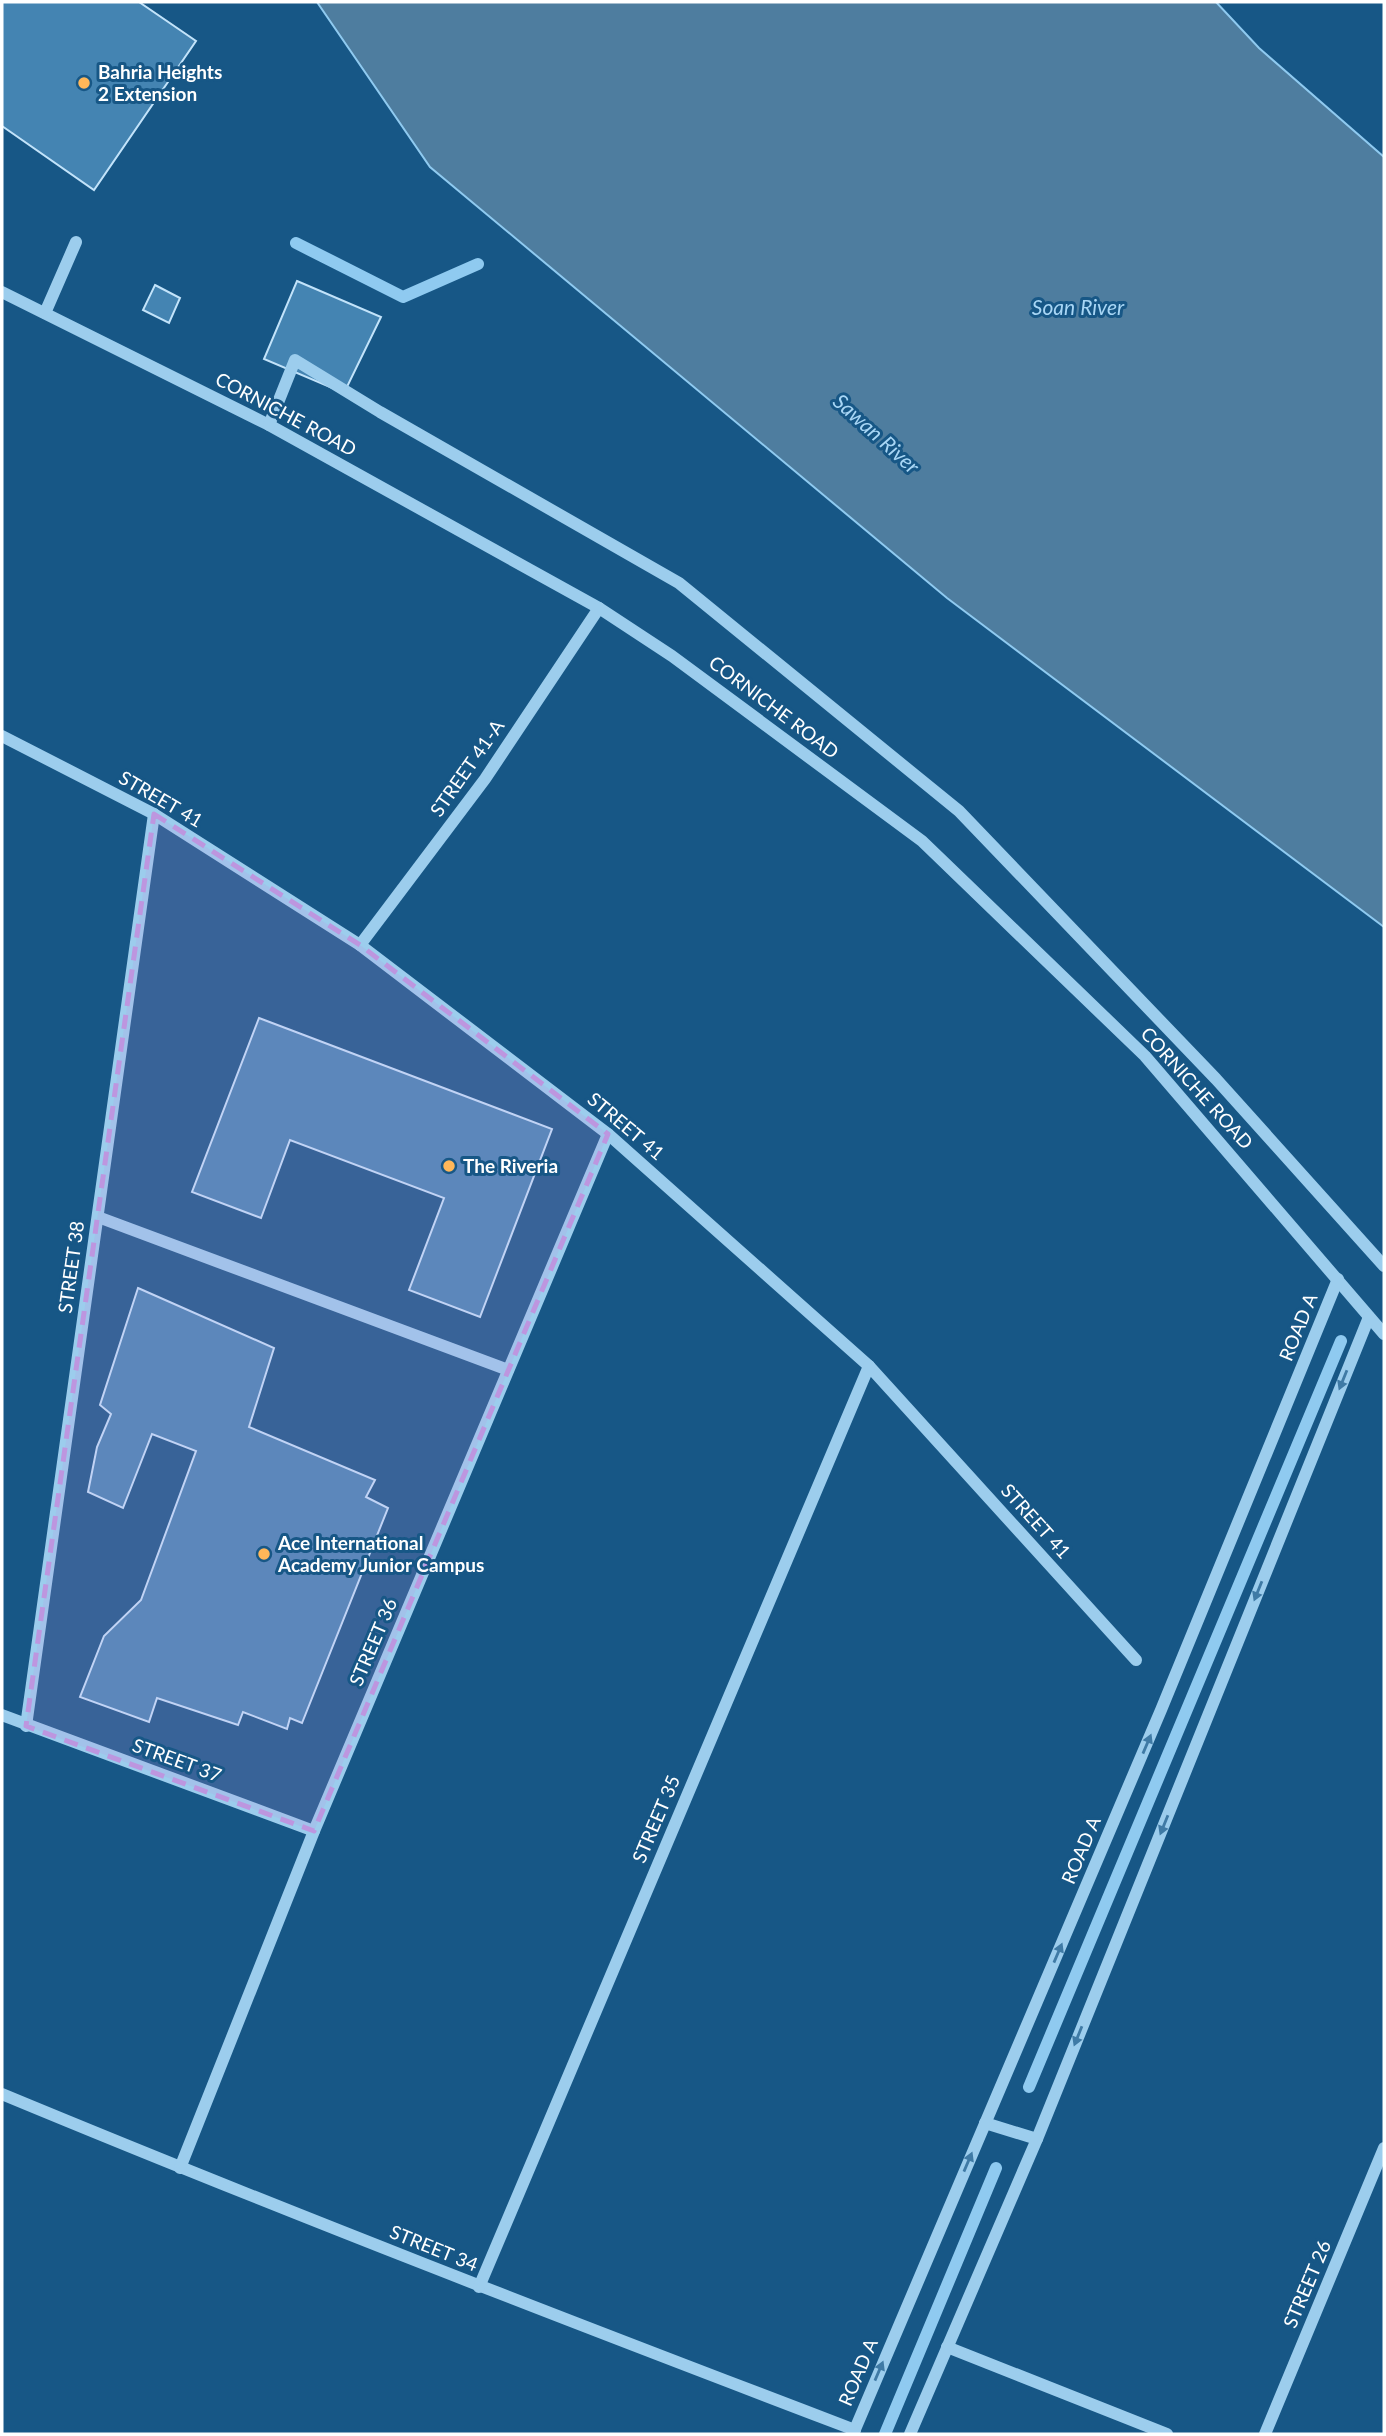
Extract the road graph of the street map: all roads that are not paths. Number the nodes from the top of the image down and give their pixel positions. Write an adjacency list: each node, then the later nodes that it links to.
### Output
1 (76, 242): 3 (street)
2 (2, 292): 3 (street, CORNICHE ROAD)
3 (45, 313): 4 (street, CORNICHE ROAD)
4 (269, 425): 5 (street, CORNICHE ROAD); 11 (street)
5 (599, 607): 8 (street, STREET 41-A); 12 (street, CORNICHE ROAD)
6 (2, 736): 7 (street, STREET 41)
7 (154, 814): 8 (street, STREET 41); 10 (street, STREET 38)
8 (360, 945): 9 (street, STREET 41)
9 (608, 1134): 15 (street, STREET 41); 16 (street, STREET 36)
10 (98, 1217): 16 (street); 19 (street, STREET 38)
11 (1384, 1266)
12 (1338, 1279): 13 (street, CORNICHE ROAD); 22 (street, ROAD A, one-way to 12)
13 (1369, 1317): 14 (street, CORNICHE ROAD); 23 (street, one-way to 23)
14 (1384, 1334)
15 (869, 1366): 17 (street, STREET 41); 26 (street, STREET 35)
16 (508, 1370): 20 (street, STREET 36)
17 (1136, 1660)
18 (2, 1715): 19 (street)
19 (26, 1726): 20 (street, STREET 37)
20 (314, 1831): 25 (street, STREET 36)
21 (2, 2094): 25 (street, STREET 34)
22 (985, 2123): 23 (street); 28 (street, ROAD A, one-way to 22)
23 (1037, 2139): 27 (street)
24 (1384, 2148): 31 (street, STREET 26)
25 (180, 2168): 26 (street, STREET 34)
26 (479, 2287): 28 (street, STREET 34)
27 (947, 2347): 29 (street); 30 (street)
28 (854, 2432)
29 (910, 2434)
30 (1167, 2434)
31 (1265, 2434)

